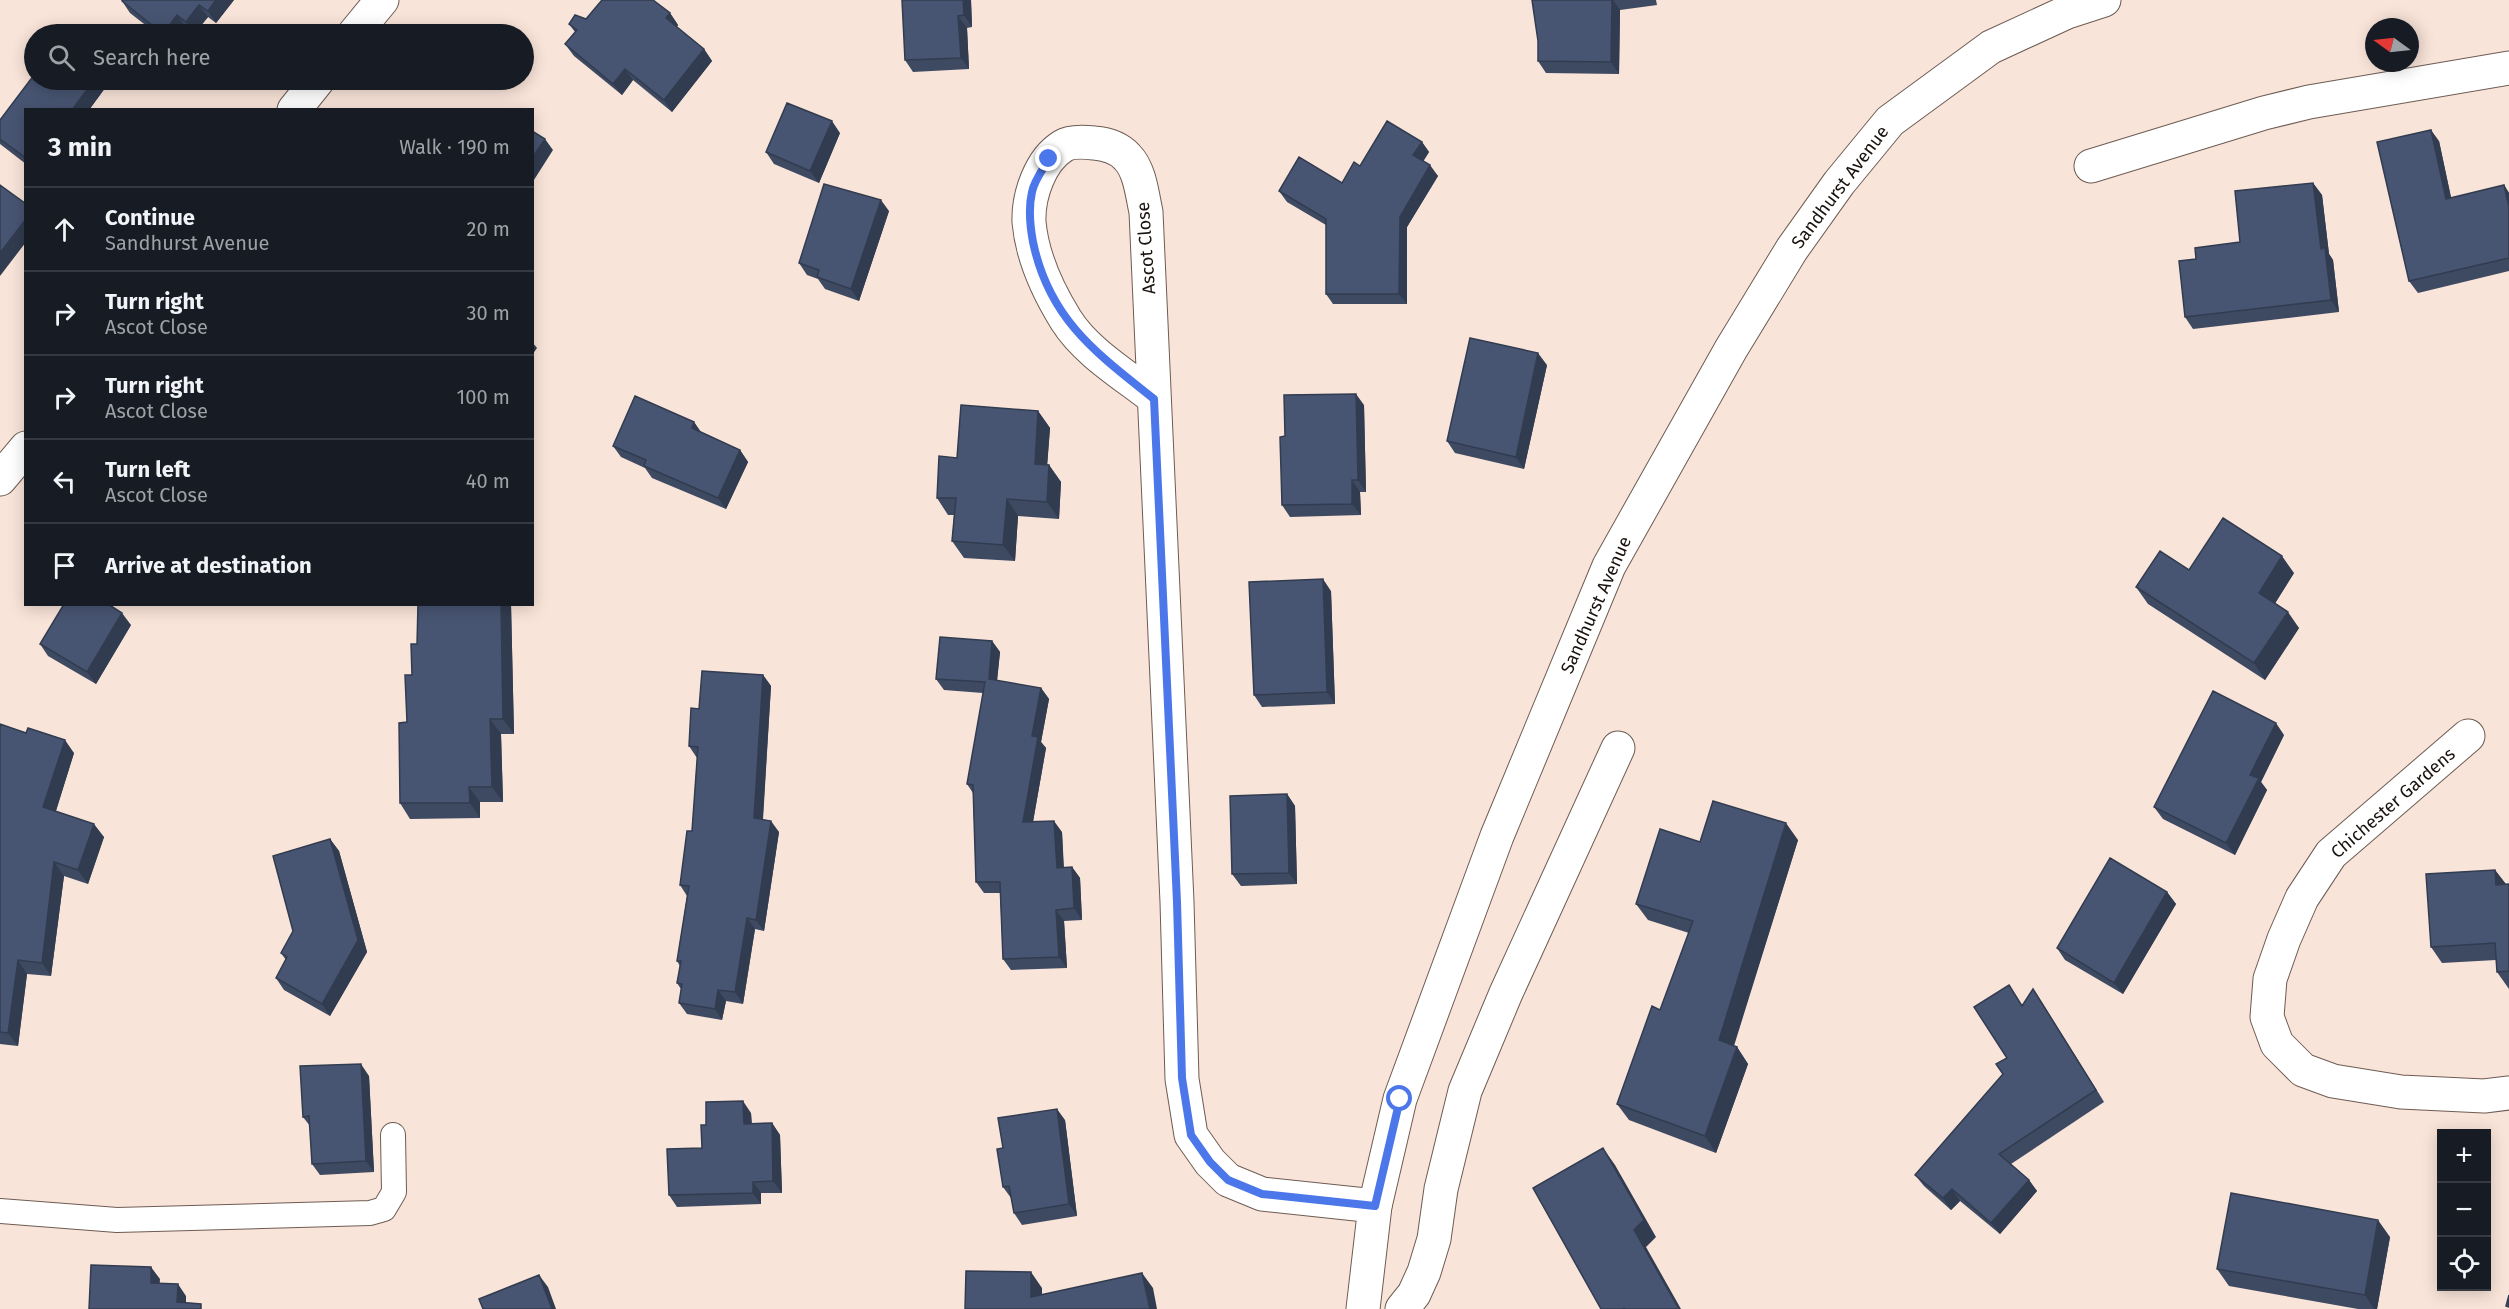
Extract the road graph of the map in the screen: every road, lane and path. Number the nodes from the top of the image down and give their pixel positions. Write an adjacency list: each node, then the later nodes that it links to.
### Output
1 (382, 0): 4 (street)
2 (2104, 0): 3 (street, Sandhurst Avenue)
3 (2067, 6): 16 (street, Sandhurst Avenue)
4 (362, 24)
5 (2509, 68): 8 (street)
6 (310, 90): 7 (street)
7 (296, 108)
8 (2091, 166)
9 (1154, 399): 9 (street, Ascot Close); 16 (street, Ascot Close)
10 (24, 450): 11 (street)
11 (0, 479)
12 (2468, 736): 14 (street, Chichester Gardens)
13 (1618, 748): 19 (street)
14 (2509, 1093)
15 (393, 1135): 17 (lane)
16 (1375, 1206): 18 (street, Sandhurst Avenue)
17 (0, 1211)
18 (1363, 1309)
19 (1402, 1309)

